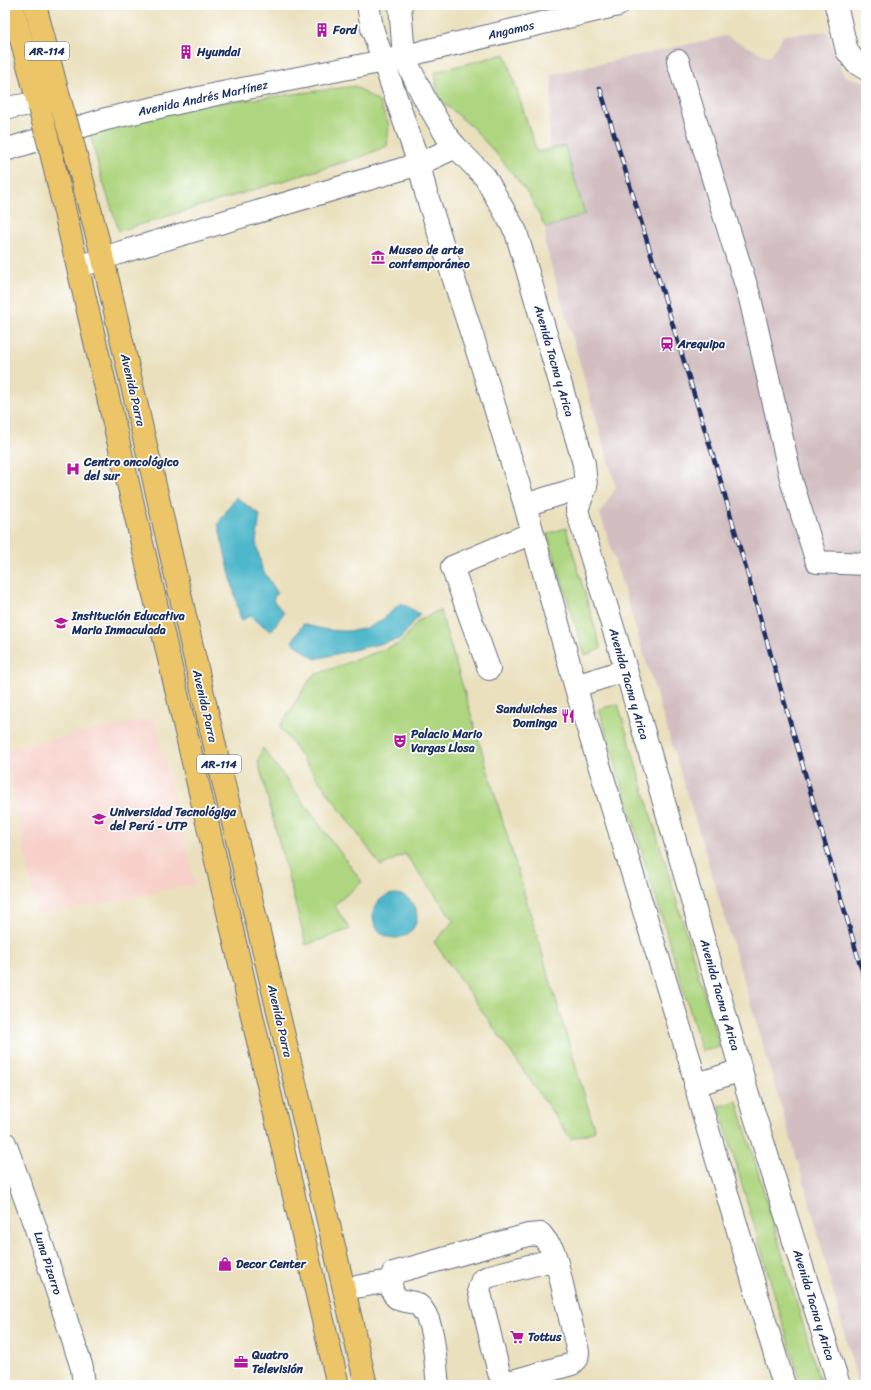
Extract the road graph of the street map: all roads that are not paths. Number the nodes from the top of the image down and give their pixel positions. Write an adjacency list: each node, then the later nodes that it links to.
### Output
1 (12, 5): 12 (main road, AR-114)
2 (35, 5): 11 (main road, AR-114)
3 (368, 5): 9 (street)
4 (400, 5): 7 (street, Avenida Tacna y Arica)
5 (618, 5): 7 (street, Angamos)
6 (836, 5): 10 (street)
7 (404, 57): 9 (street, Avenida Andrés Martínez); 14 (street, Avenida Tacna y Arica)
8 (678, 61): 22 (street)
9 (383, 62): 15 (street, Avenida Andrés Martínez); 16 (street)
10 (866, 69)
11 (60, 99): 12 (street); 17 (main road, Avenida Parra / AR-114, bridge)
12 (39, 105): 13 (street); 18 (main road, Avenida Parra / AR-114, bridge)
13 (5, 108)
14 (456, 147): 16 (street); 19 (street, Avenida Tacna y Arica)
15 (5, 150)
16 (419, 164): 17 (street); 20 (street)
17 (103, 259): 18 (street); 31 (main road, Avenida Parra / AR-114)
18 (78, 267): 33 (main road, Avenida Parra / AR-114)
19 (586, 486): 20 (street); 24 (street, Avenida Tacna y Arica)
20 (525, 506): 21 (street)
21 (532, 533): 23 (street); 25 (street)
22 (866, 564)
23 (489, 669)
24 (626, 670): 25 (street); 26 (street, Avenida Tacna y Arica)
25 (576, 686): 27 (street)
26 (741, 1070): 27 (street); 37 (street, Avenida Tacna y Arica)
27 (695, 1085): 36 (street)
28 (5, 1143): 32 (street, Luna Pizarro)
29 (556, 1259): 29 (street); 30 (street)
30 (390, 1281): 31 (street); 35 (street)
31 (344, 1289): 34 (main road, Avenida Parra / AR-114)
32 (84, 1385)
33 (338, 1385)
34 (366, 1385)
35 (438, 1385)
36 (784, 1385)
37 (839, 1385)

